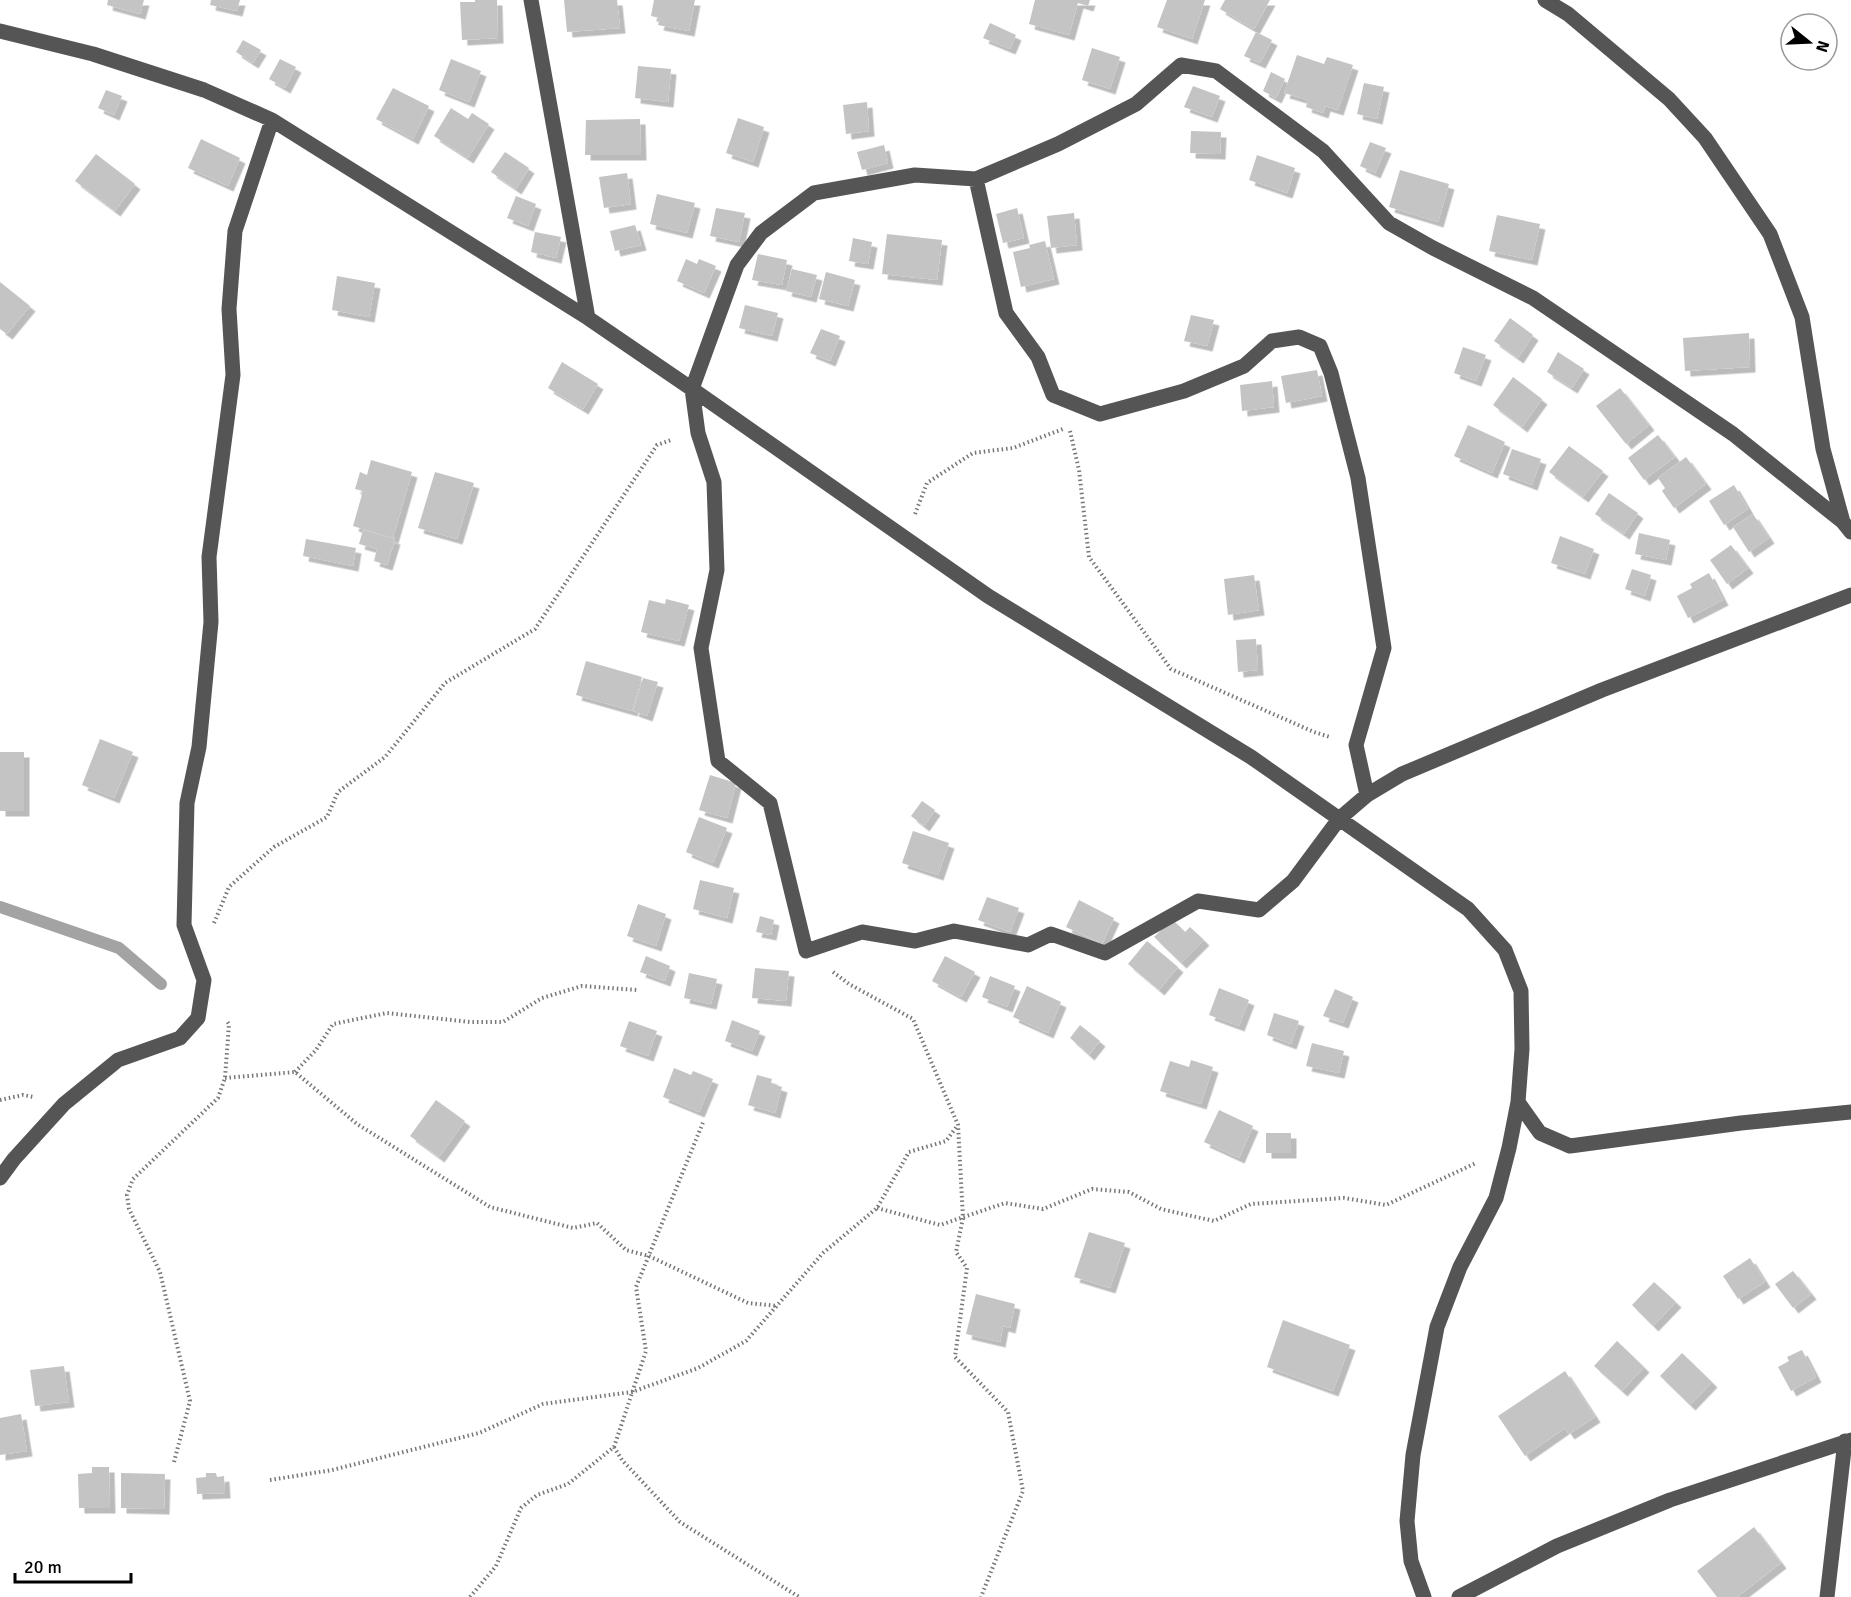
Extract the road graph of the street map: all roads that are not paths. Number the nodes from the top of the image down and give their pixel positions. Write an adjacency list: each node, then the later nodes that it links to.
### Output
1 (531, 0): 6 (street)
2 (1545, 0): 8 (street)
3 (0, 31): 4 (street)
4 (272, 120): 6 (street); 14 (street)
5 (976, 179): 7 (street); 8 (street); 10 (street)
6 (588, 318): 7 (street)
7 (692, 389): 11 (street); 11 (street)
8 (1847, 527)
9 (1851, 595): 10 (street)
10 (1367, 795): 11 (street)
11 (1339, 819): 12 (street)
12 (1518, 1102): 13 (street); 16 (street)
13 (1851, 1112)
14 (0, 1178)
15 (1848, 1440): 17 (street); 18 (street)
16 (1424, 1597)
17 (1459, 1597)
18 (1827, 1597)

